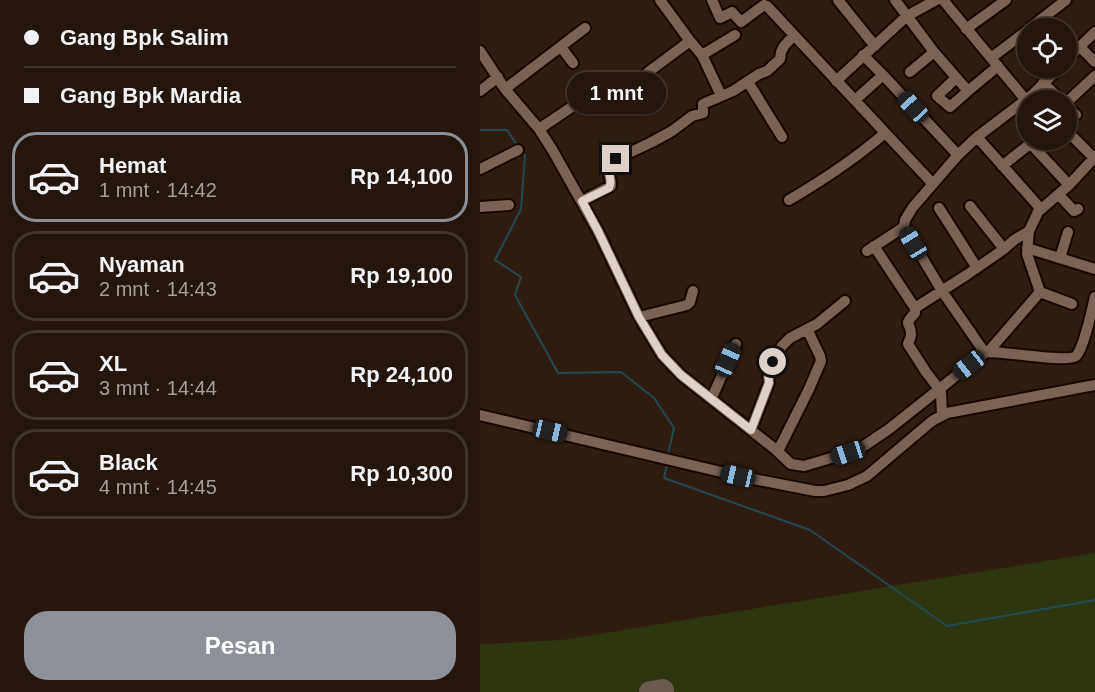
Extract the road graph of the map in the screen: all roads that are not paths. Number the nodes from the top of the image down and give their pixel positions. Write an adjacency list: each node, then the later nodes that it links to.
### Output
1 (660, 0): 17 (street)
2 (712, 0): 15 (street)
3 (838, 0): 18 (street)
4 (895, 0): 9 (street)
5 (936, 0): 9 (street)
6 (943, 0): 12 (street)
7 (1006, 0): 12 (street)
8 (1060, 2): 10 (street)
9 (907, 16): 18 (street); 23 (street)
10 (1042, 18)
11 (585, 28): 20 (street)
12 (966, 29): 26 (street)
13 (1095, 33): 19 (street)
14 (735, 35): 24 (street)
15 (794, 35): 35 (street); 36 (street)
16 (1017, 40): 26 (street)
17 (690, 41): 24 (street); 48 (street)
18 (875, 46): 25 (street)
19 (1080, 47): 21 (street); 27 (street)
20 (561, 48): 28 (street); 38 (street)
21 (1077, 50)
22 (480, 51): 32 (street)
23 (934, 52): 29 (street); 33 (street)
24 (702, 55): 42 (street)
25 (863, 55): 30 (street); 35 (street)
26 (994, 62): 39 (street); 43 (street)
27 (1095, 62)
28 (573, 63)
29 (910, 72)
30 (883, 75): 46 (street); 56 (street)
31 (1095, 76): 45 (street)
32 (498, 77): 38 (street); 44 (street)
33 (956, 78): 43 (street); 43 (street)
34 (1048, 78): 37 (street)
35 (836, 81): 46 (street)
36 (748, 82): 50 (street); 64 (street)
37 (1043, 83): 40 (street); 41 (street)
38 (505, 89): 48 (street)
39 (1024, 90)
40 (1038, 90)
41 (1050, 90)
42 (719, 91)
43 (968, 91)
44 (480, 92)
45 (1077, 94)
46 (855, 100): 49 (street)
47 (1017, 109): 51 (street)
48 (539, 129): 64 (street)
49 (885, 133): 60 (street); 63 (street)
50 (782, 137)
51 (977, 137): 56 (street); 58 (street)
52 (1077, 141): 57 (street)
53 (519, 150): 59 (street)
54 (1023, 150): 58 (street)
55 (1040, 150): 61 (street)
56 (958, 155): 60 (street)
57 (1094, 158): 61 (street)
58 (1002, 166): 69 (street)
59 (480, 169)
60 (933, 184): 71 (street)
61 (1069, 185): 62 (street)
62 (1059, 195): 69 (street); 70 (street)
63 (789, 200)
64 (582, 201): 86 (street)
65 (509, 205): 67 (street)
66 (970, 206): 75 (street)
67 (480, 207)
68 (939, 208): 77 (street)
69 (1041, 209): 72 (street)
70 (1078, 209)
71 (904, 227): 80 (street); 85 (street)
72 (1029, 231): 74 (street); 75 (street)
73 (1068, 232): 76 (street)
74 (1027, 248): 76 (street); 81 (street)
75 (1004, 249): 77 (street)
76 (1060, 258): 78 (street)
77 (977, 268): 80 (street)
78 (1095, 269)
79 (693, 291): 86 (street)
80 (942, 291): 85 (street); 89 (street)
81 (1040, 292): 84 (street); 89 (street)
82 (1095, 297): 89 (street)
83 (846, 301): 87 (street)
84 (1072, 304)
85 (915, 308): 91 (street)
86 (639, 317): 92 (street)
87 (807, 329): 95 (street); 96 (street)
88 (736, 344): 92 (street)
89 (986, 352): 91 (street)
90 (1095, 385): 93 (street)
91 (939, 389): 93 (street); 96 (street)
92 (710, 397): 95 (street)
93 (942, 415): 94 (street)
94 (480, 416)
95 (751, 430): 96 (street)
96 (778, 452)

